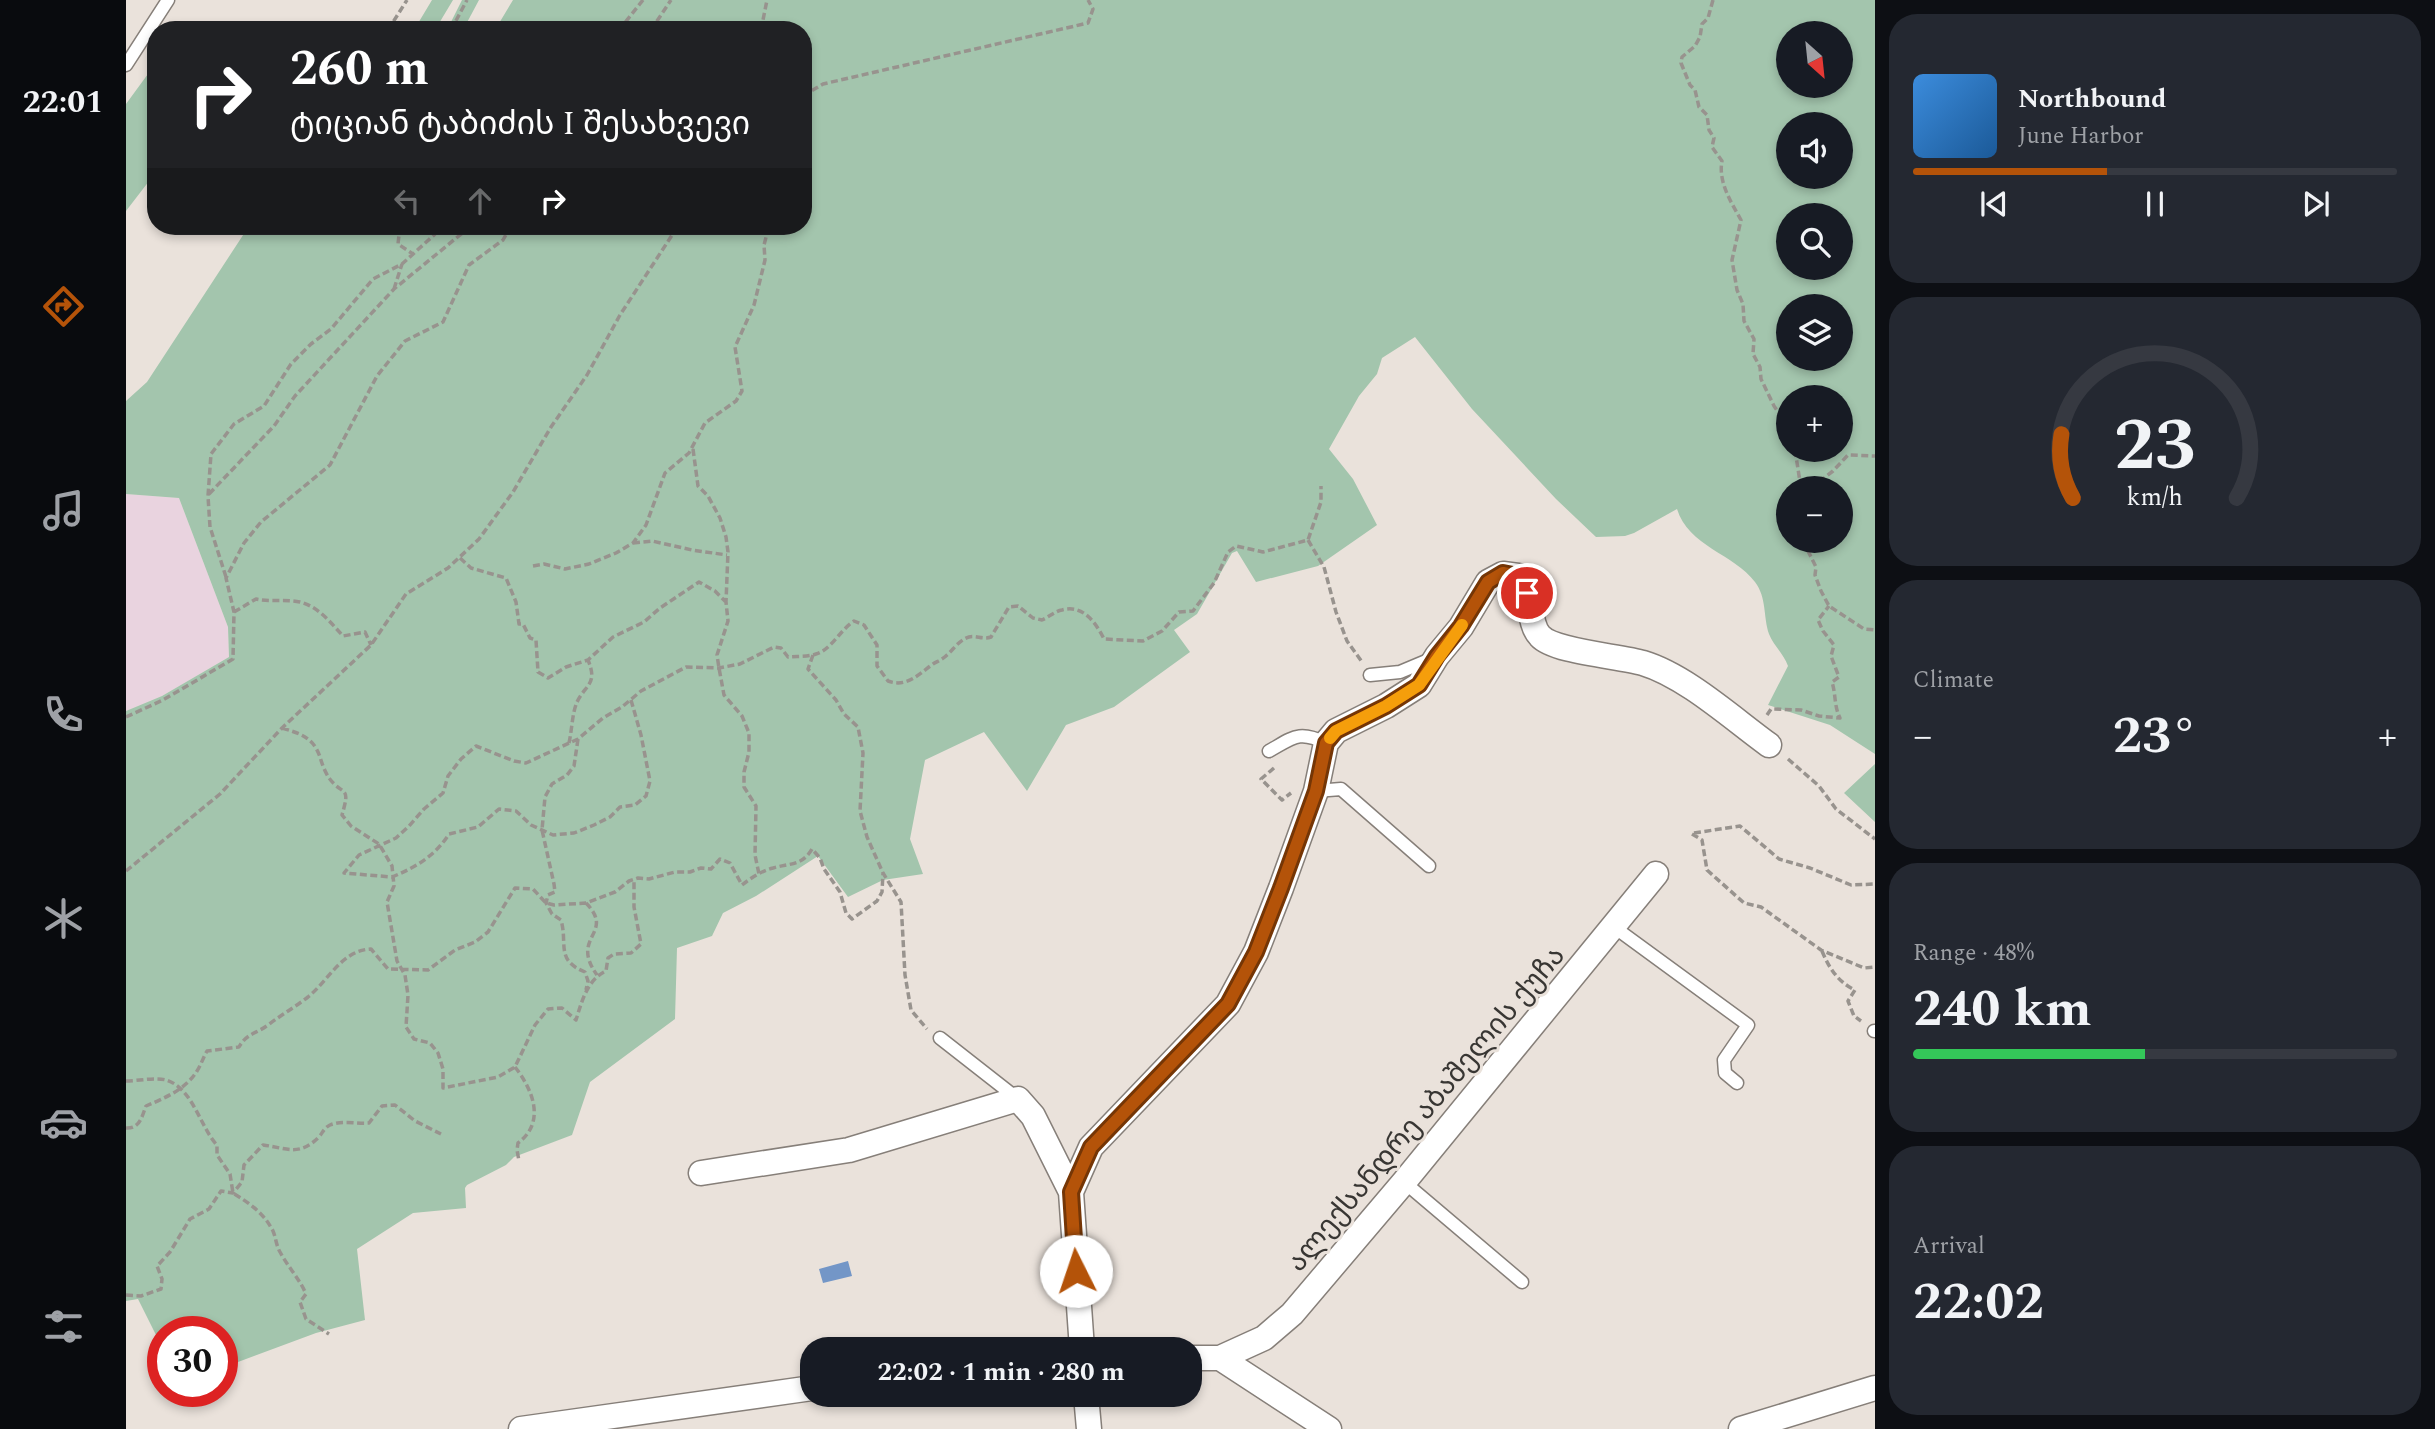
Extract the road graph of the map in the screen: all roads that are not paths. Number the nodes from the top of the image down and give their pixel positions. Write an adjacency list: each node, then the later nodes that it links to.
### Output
1 (168, 0): 2 (lane)
2 (154, 21)
3 (147, 32): 4 (lane)
4 (126, 65)
5 (1437, 656): 6 (lane); 7 (street); 8 (street)
6 (1370, 676)
7 (1326, 743): 9 (lane); 10 (street)
8 (1769, 745)
9 (1269, 751)
10 (1306, 790): 11 (lane); 19 (street)
11 (1429, 866)
12 (1656, 874): 13 (street, ალექსანდრე აბაშელის ქუჩა)
13 (1614, 927): 15 (lane); 18 (street, ალექსანდრე აბაშელის ქუჩა)
14 (940, 1038): 16 (lane)
15 (1737, 1083)
16 (1018, 1099): 17 (street); 19 (street)
17 (701, 1173)
18 (1404, 1182): 20 (lane); 23 (street, ალექსანდრე აბაშელის ქუჩა)
19 (1071, 1192): 21 (street)
20 (1522, 1282)
21 (1081, 1337)
22 (1202, 1358): 23 (street)
23 (1220, 1358): 30 (street)
24 (1875, 1388): 31 (street)
25 (800, 1390): 27 (street)
26 (1087, 1407): 29 (street)
27 (639, 1421): 28 (street)
28 (521, 1429)
29 (1089, 1429)
30 (1329, 1429)
31 (1741, 1429)

